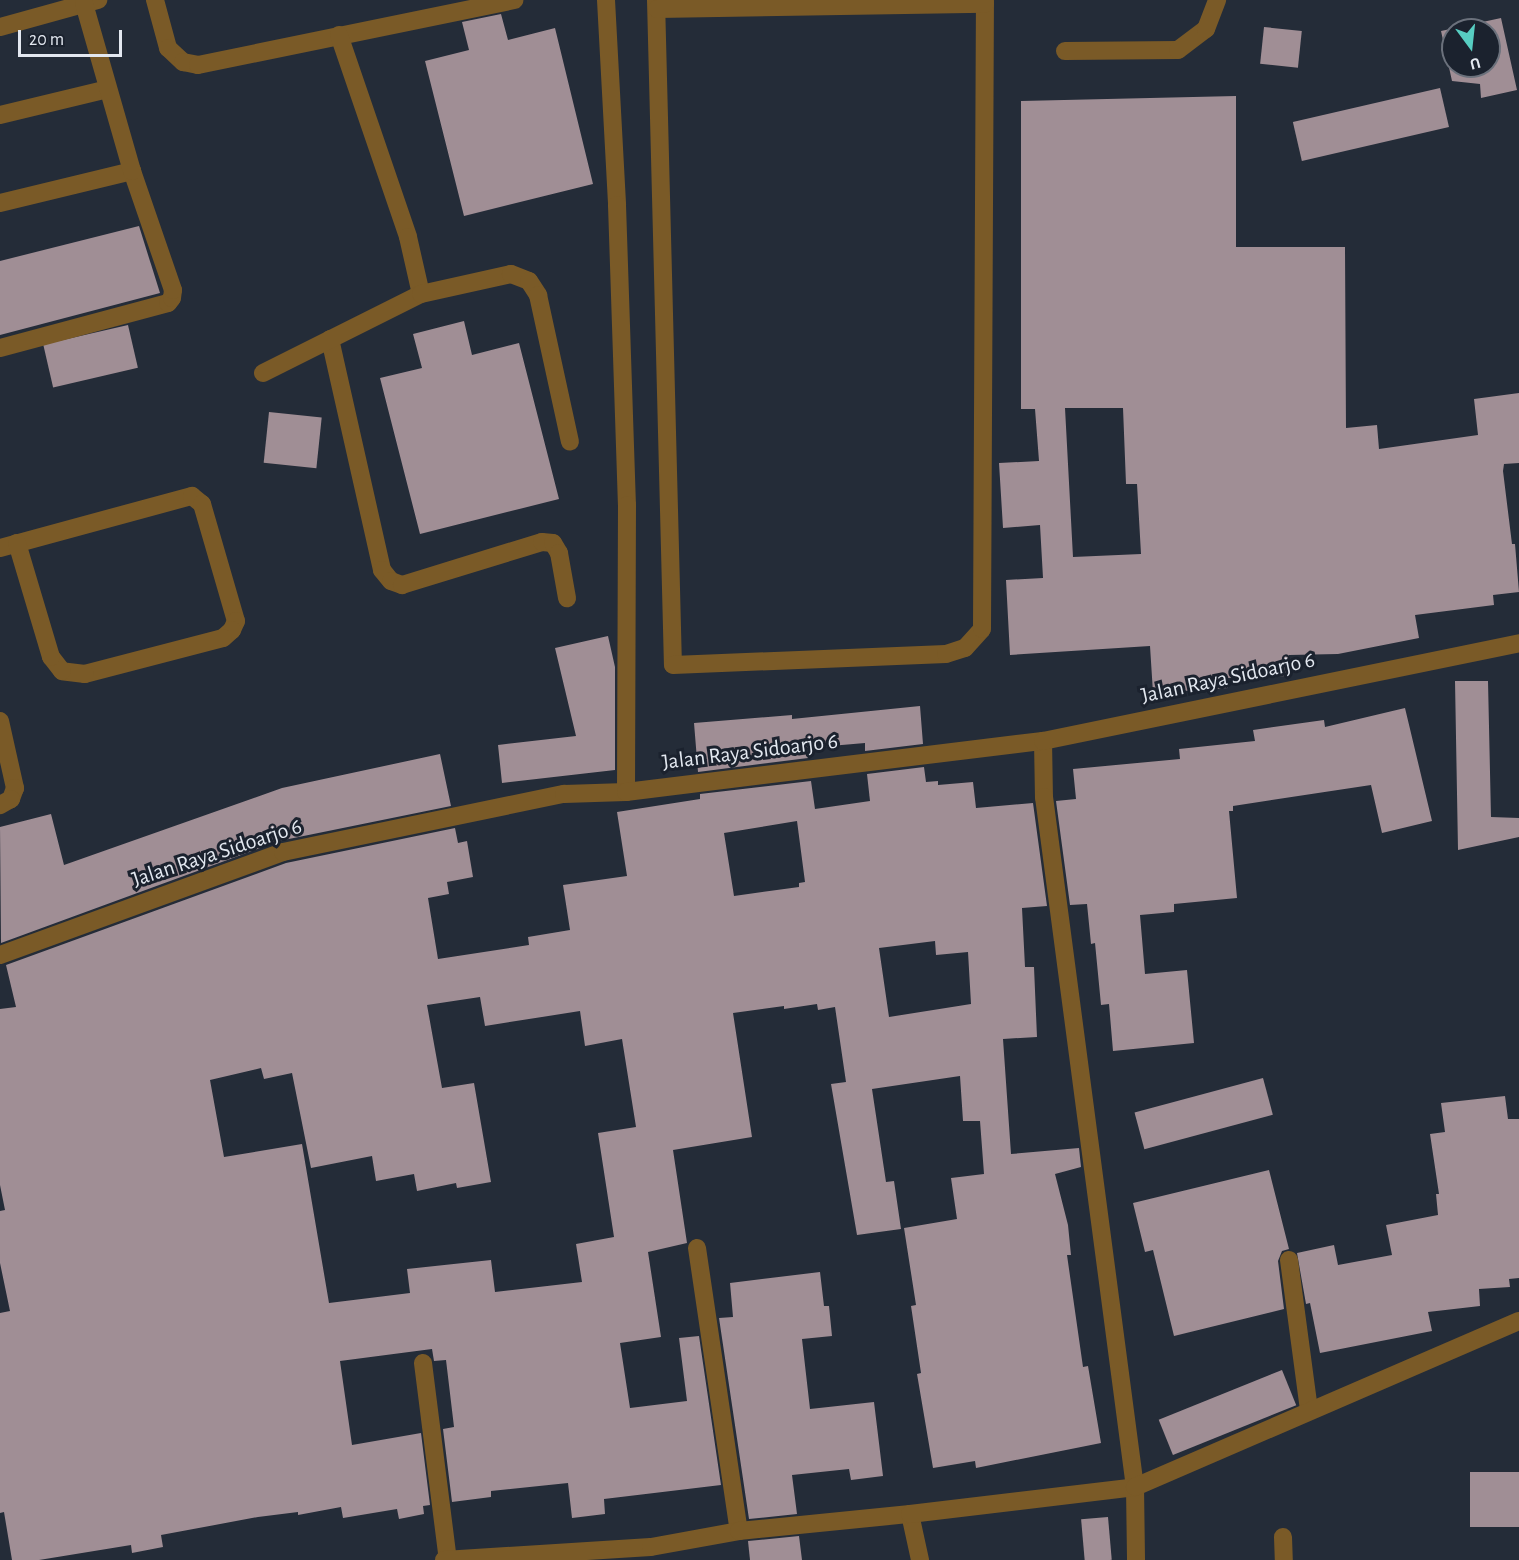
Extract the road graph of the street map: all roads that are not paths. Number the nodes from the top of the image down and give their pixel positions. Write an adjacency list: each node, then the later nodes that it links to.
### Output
1 (155, 0): 9 (street)
2 (514, 0): 9 (street)
3 (606, 0): 25 (street)
4 (1217, 0): 10 (street)
5 (91, 2): 8 (street); 11 (street)
6 (985, 2): 7 (street); 7 (street)
7 (657, 5)
8 (0, 27)
9 (339, 35): 15 (street)
10 (1065, 51)
11 (108, 89): 12 (street); 13 (street)
12 (0, 115)
13 (132, 171): 14 (street); 17 (street)
14 (0, 203)
15 (421, 294): 16 (street); 19 (street)
16 (330, 339): 18 (street); 21 (street)
17 (0, 348)
18 (263, 373)
19 (570, 442)
20 (9, 545): 20 (street)
21 (567, 598)
22 (1519, 643): 24 (street, Jalan Raya Sidoarjo 6)
23 (0, 721): 26 (street)
24 (1043, 741): 25 (street, Jalan Raya Sidoarjo 6); 33 (street)
25 (626, 792): 27 (street, Jalan Raya Sidoarjo 6)
26 (0, 805)
27 (0, 955)
28 (697, 1248): 35 (street)
29 (1289, 1260): 32 (street)
30 (1519, 1322): 32 (street)
31 (423, 1363): 40 (street)
32 (1309, 1410): 33 (street)
33 (1135, 1487): 34 (street); 42 (street)
34 (910, 1514): 35 (street); 41 (street)
35 (739, 1531): 37 (street)
36 (1283, 1537): 43 (street)
37 (652, 1553): 38 (street)
38 (580, 1556): 40 (street)
39 (444, 1560): 40 (street)
40 (448, 1560)
41 (920, 1560)
42 (1136, 1560)
43 (1284, 1560)

